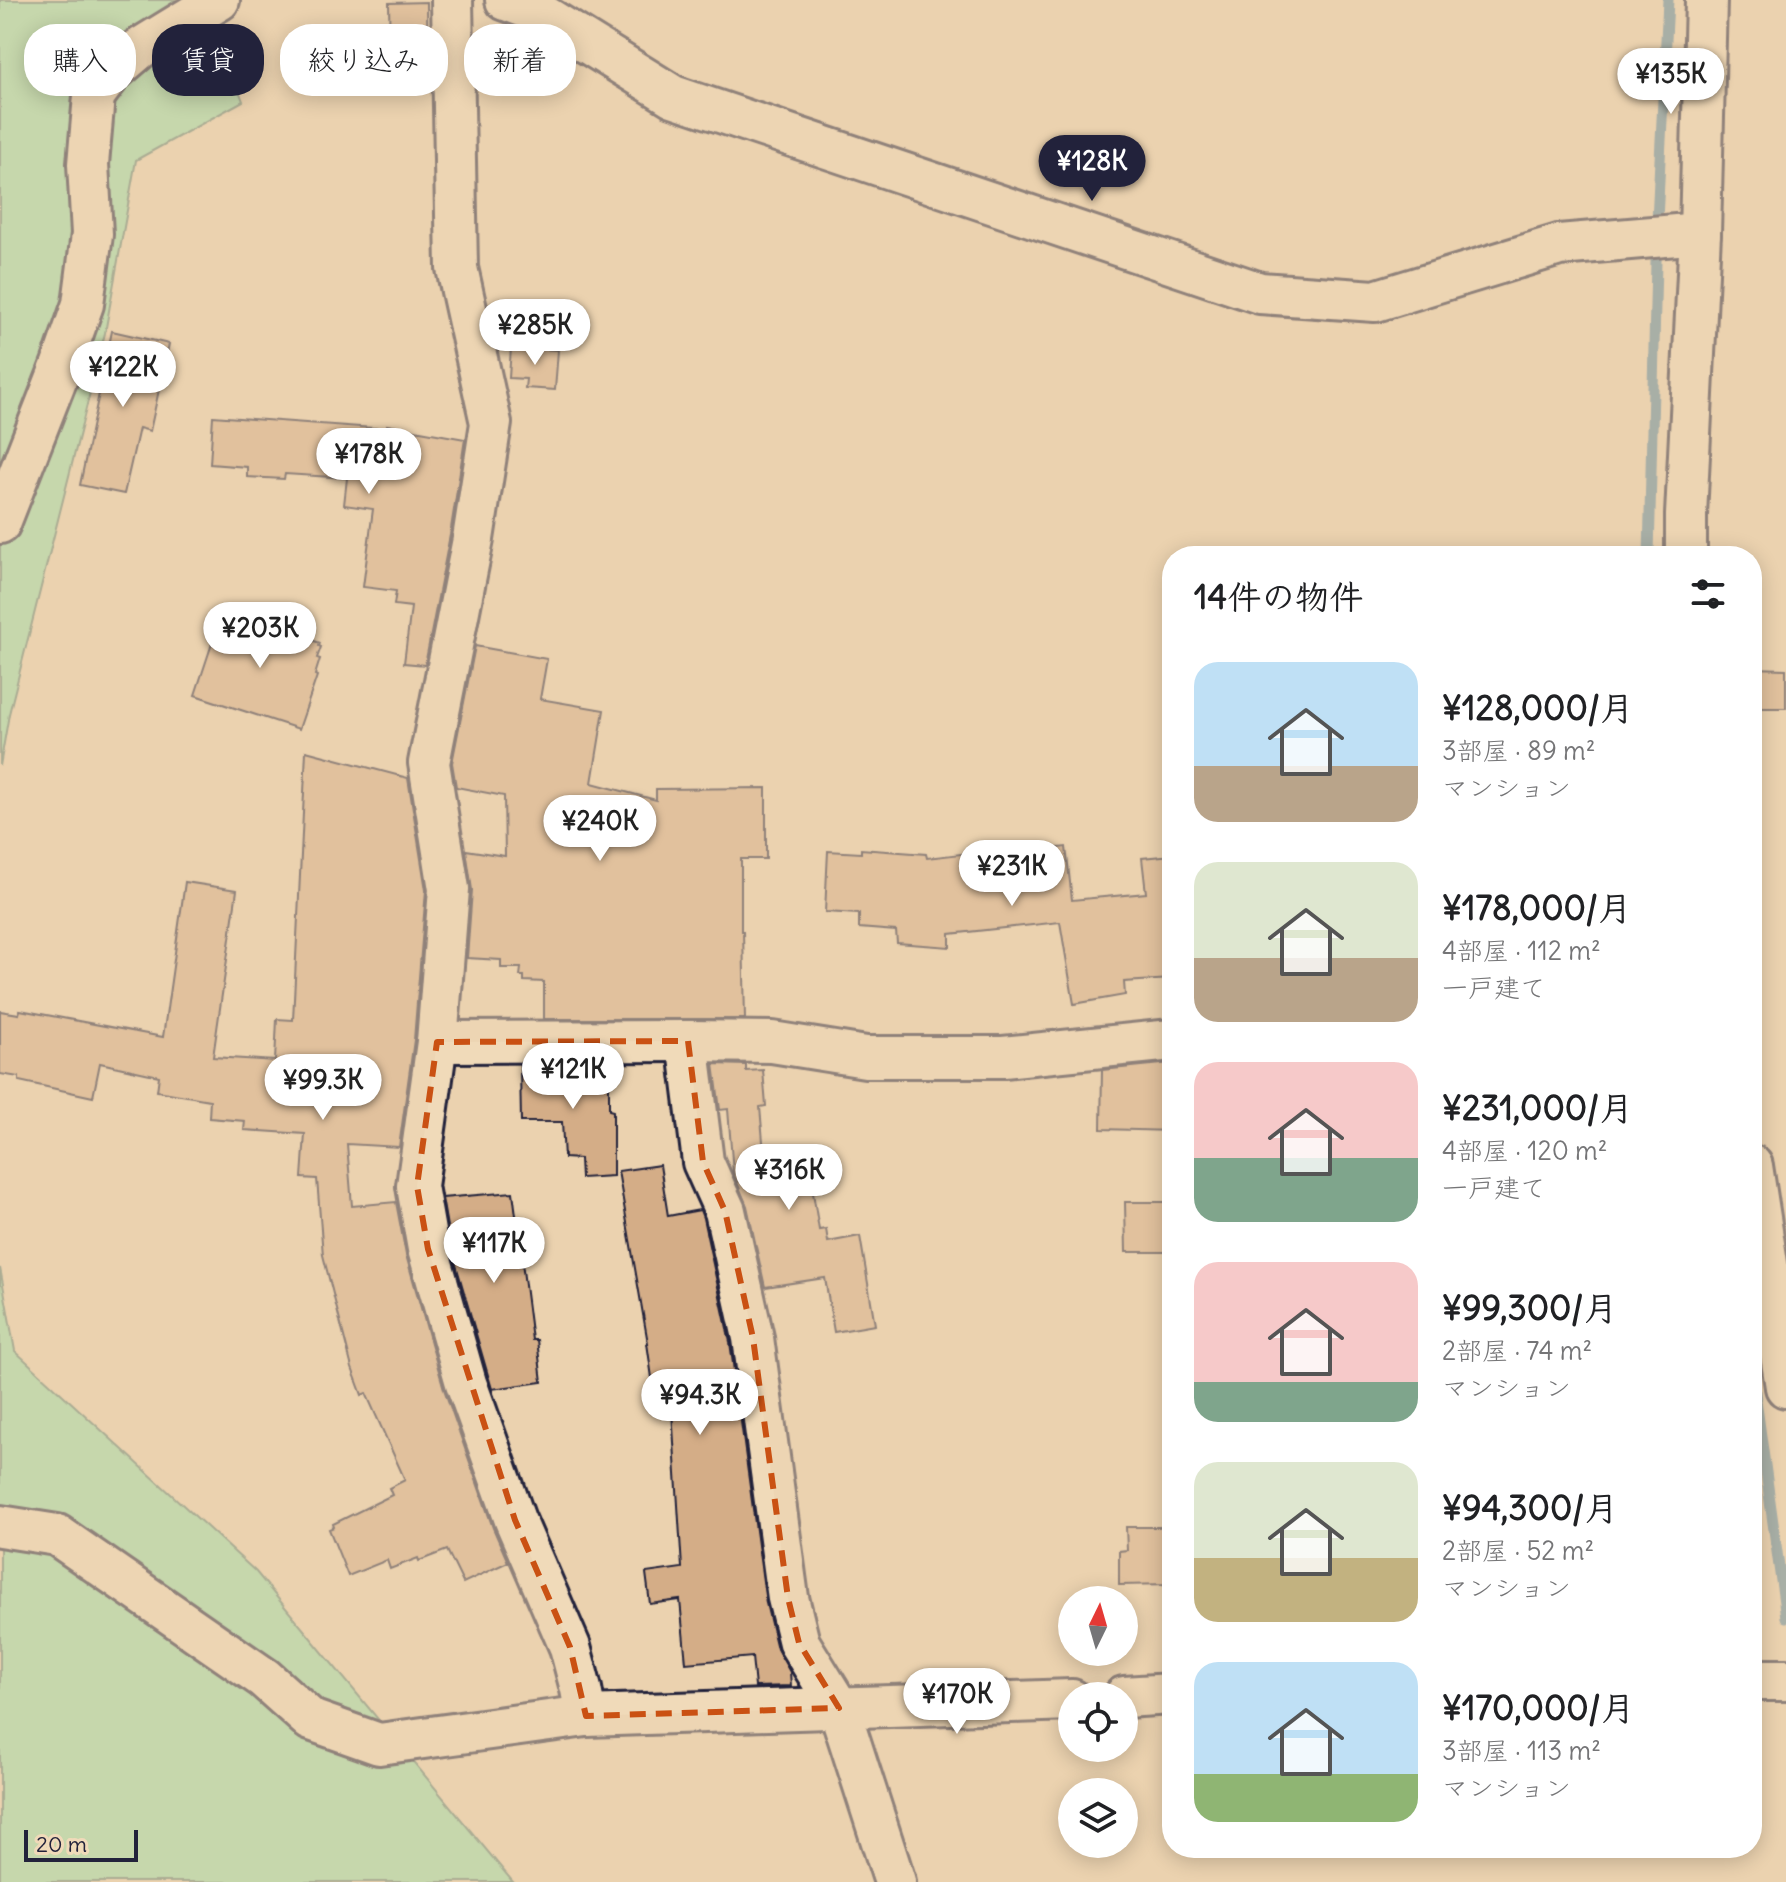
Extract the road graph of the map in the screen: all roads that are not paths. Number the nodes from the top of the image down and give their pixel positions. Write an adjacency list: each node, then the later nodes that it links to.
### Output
1 (219, 0): 6 (street)
2 (452, 0): 10 (street)
3 (506, 0): 5 (street)
4 (1706, 0): 5 (street)
5 (1700, 233): 7 (street)
6 (0, 523)
7 (1686, 546)
8 (688, 1041): 9 (street); 10 (street); 17 (street)
9 (1162, 1041)
10 (437, 1042): 18 (street)
11 (1762, 1231): 12 (street)
12 (1786, 1387)
13 (0, 1526): 18 (street)
14 (1162, 1695): 15 (street)
15 (1138, 1696)
16 (1058, 1700): 17 (street)
17 (839, 1708): 18 (street); 19 (street)
18 (586, 1716)
19 (895, 1882)

